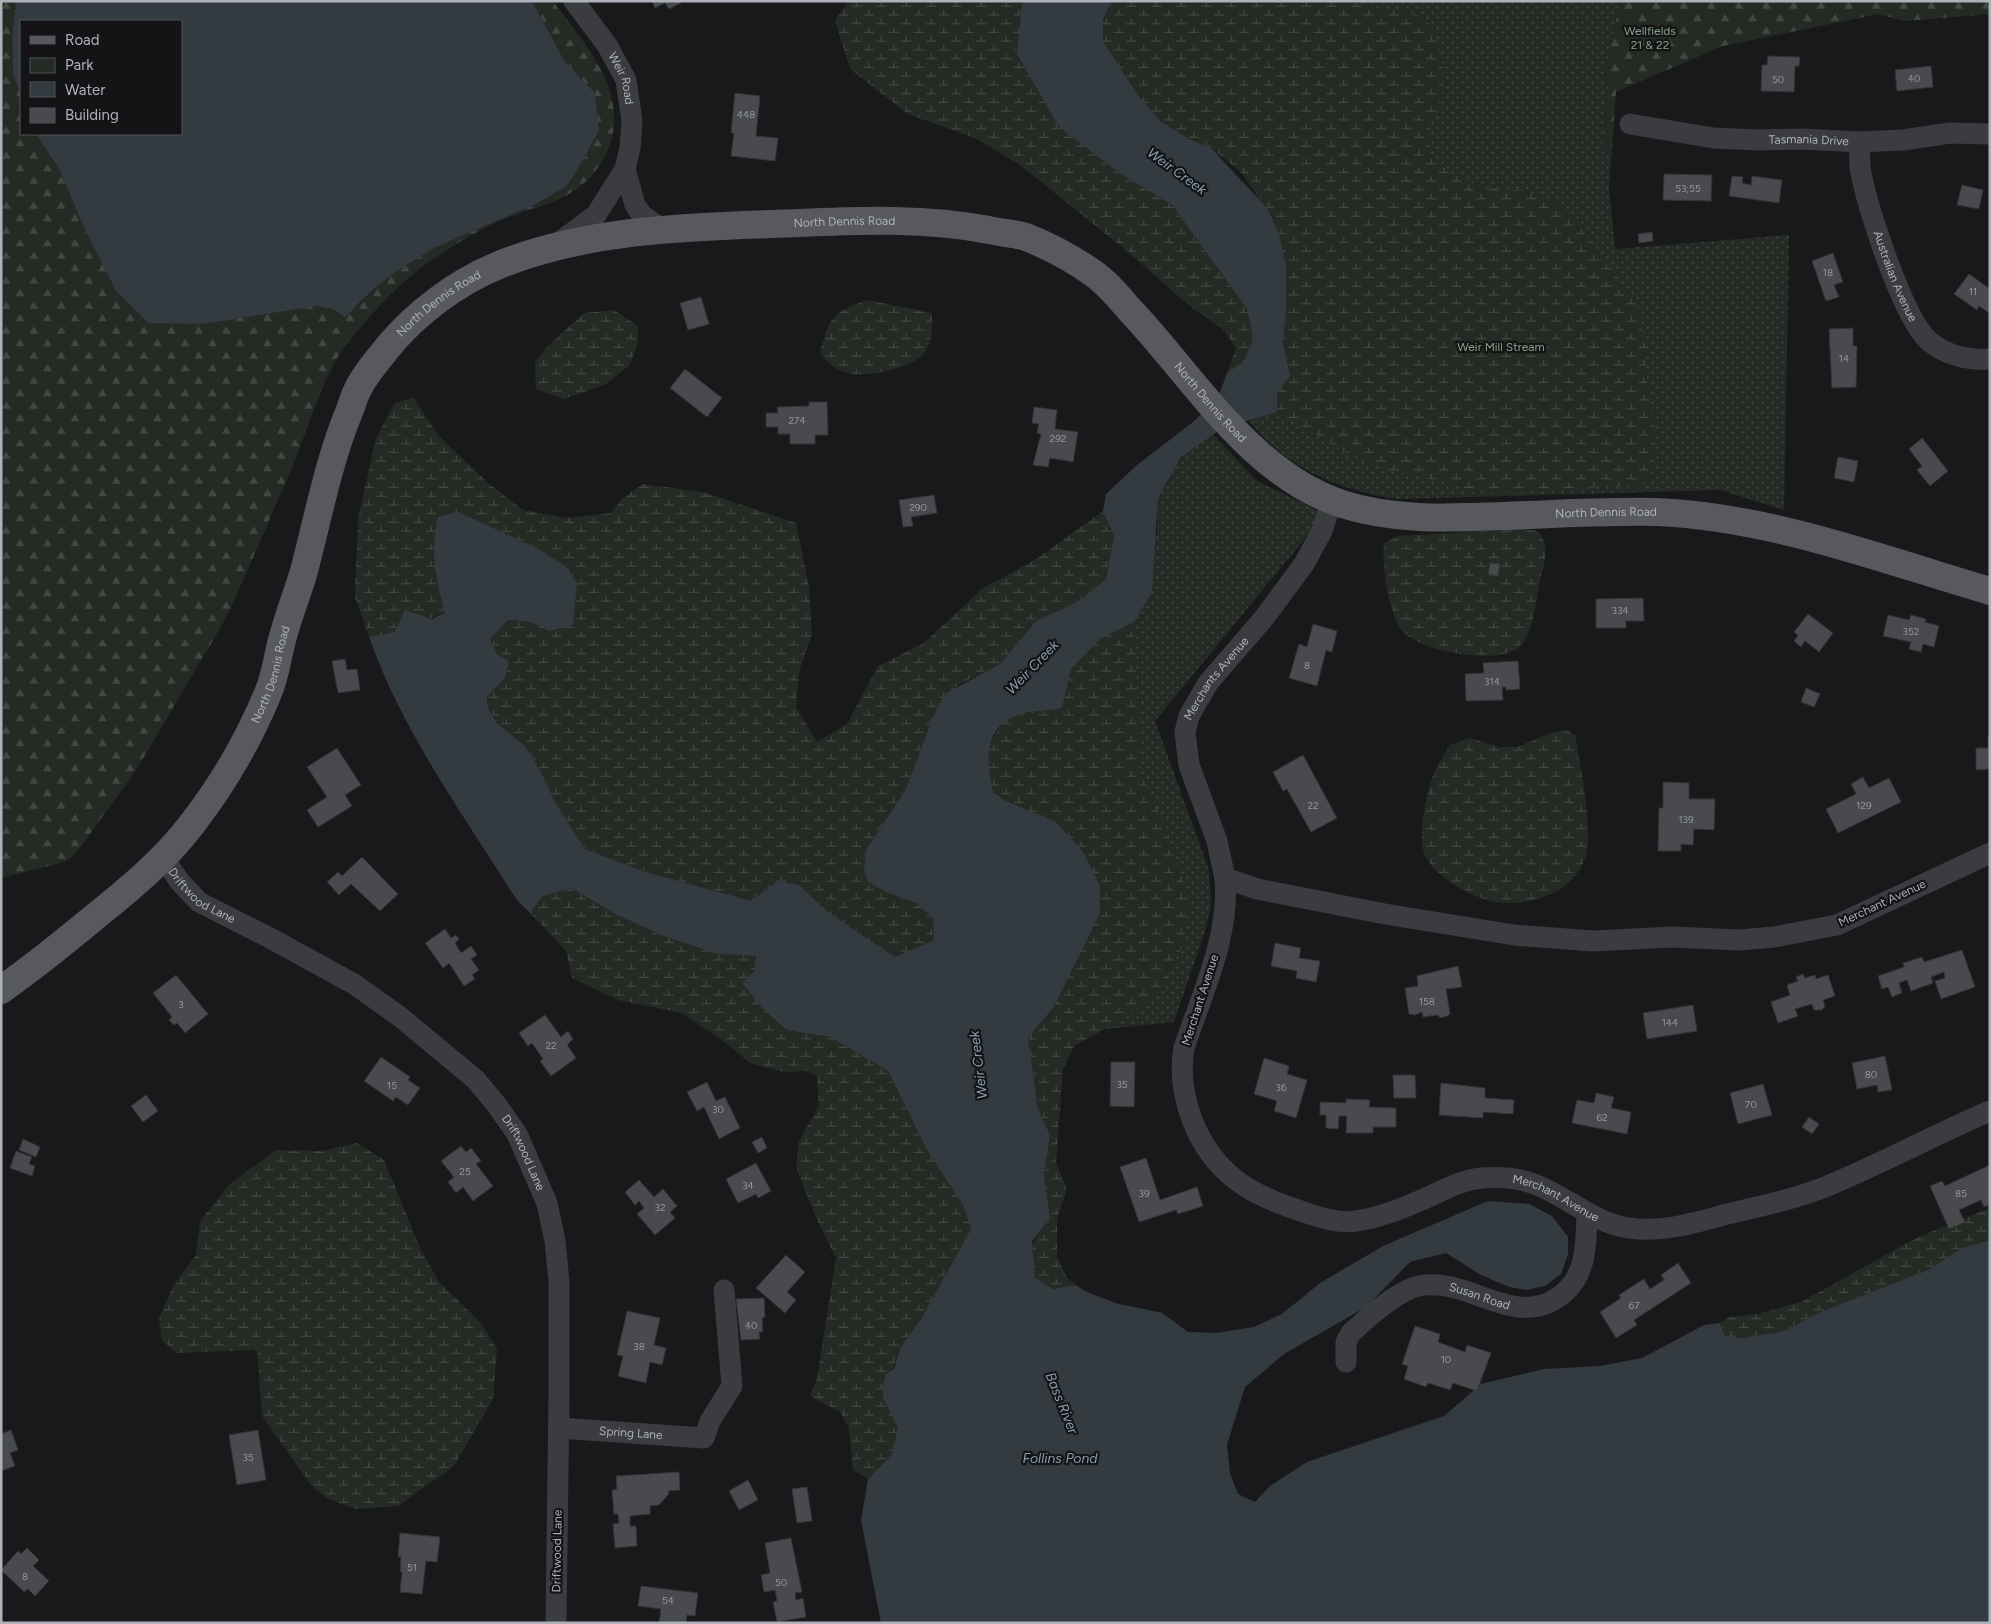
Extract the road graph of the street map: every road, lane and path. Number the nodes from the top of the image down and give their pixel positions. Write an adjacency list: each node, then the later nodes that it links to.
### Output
1 (574, 1): 5 (street, Weir Road)
2 (1630, 124): 4 (street, Tasmania Drive)
3 (1990, 134): 4 (street, Tasmania Drive)
4 (1859, 142): 8 (street, Australian Avenue)
5 (625, 169): 6 (street, Weir Road); 7 (street, Weir Road)
6 (665, 231): 7 (main road, North Dennis Road); 9 (main road, North Dennis Road)
7 (553, 247): 12 (main road, North Dennis Road)
8 (1990, 359)
9 (1332, 500): 10 (main road, North Dennis Road); 13 (street, Merchants Avenue)
10 (1990, 591)
11 (1990, 853): 13 (street, Merchant Avenue)
12 (163, 856): 14 (main road, North Dennis Road); 19 (street, Driftwood Lane)
13 (1225, 878): 16 (street, Merchant Avenue)
14 (1, 990)
15 (1990, 1111): 16 (street, Merchant Avenue)
16 (1587, 1213): 18 (street, Susan Road)
17 (724, 1290): 19 (street, Spring Lane)
18 (1346, 1362)
19 (559, 1428): 20 (street, Driftwood Lane)
20 (556, 1623)

